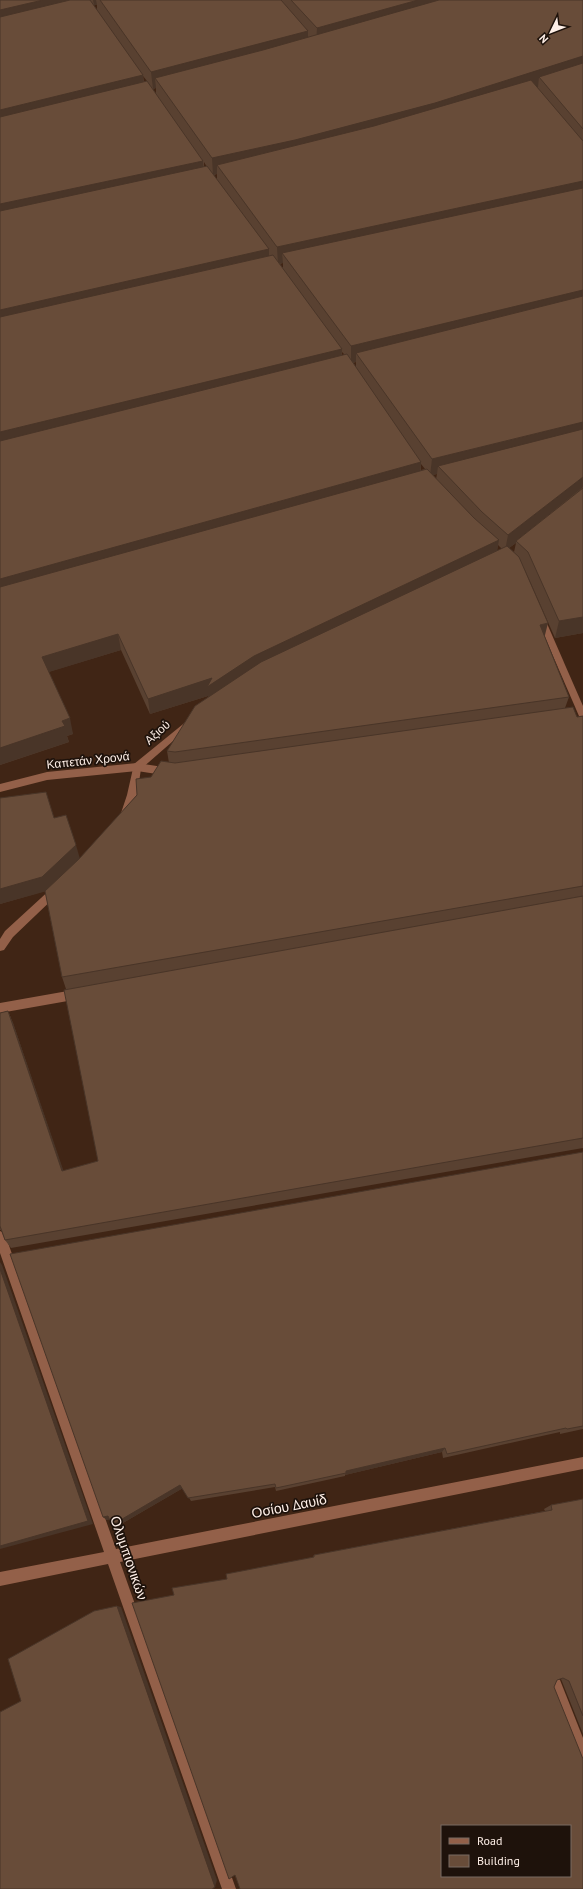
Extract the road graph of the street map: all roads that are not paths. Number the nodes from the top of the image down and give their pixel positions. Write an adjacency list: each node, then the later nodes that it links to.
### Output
1 (539, 614): 3 (street)
2 (199, 714): 4 (street, Αξιού)
3 (581, 716)
4 (138, 767): 5 (street, Καπετάν Χρονά); 6 (street, Καπετάν Χρονά); 7 (street)
5 (177, 773)
6 (0, 788)
7 (119, 824)
8 (61, 885): 9 (street)
9 (0, 947)
10 (86, 993): 11 (street)
11 (0, 1008)
12 (0, 1237): 13 (street, Ολυμπιονικών)
13 (7, 1257): 15 (street, Ολυμπιονικών)
14 (583, 1463): 15 (street, Οσίου Δαυίδ)
15 (112, 1557): 16 (street, Οσίου Δαυίδ); 19 (street, Ολυμπιονικών)
16 (0, 1579)
17 (555, 1685): 18 (street)
18 (583, 1755)
19 (228, 1889)

